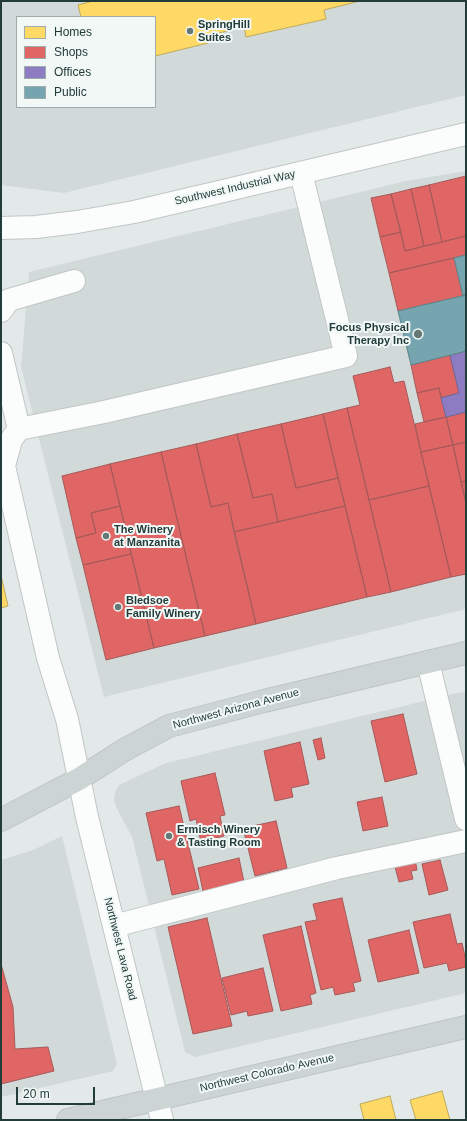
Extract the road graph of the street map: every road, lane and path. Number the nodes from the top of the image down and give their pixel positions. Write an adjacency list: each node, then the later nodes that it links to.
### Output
1 (466, 134): 2 (street, Southwest Industrial Way)
2 (301, 173): 3 (street, Southwest Industrial Way); 7 (street)
3 (1, 228)
4 (74, 281): 5 (street)
5 (1, 311)
6 (1, 353): 7 (street)
7 (19, 430): 10 (street, Northwest Lava Road)
8 (466, 653): 9 (main road, Northwest Arizona Avenue)
9 (428, 662): 10 (main road, Northwest Arizona Avenue); 11 (street)
10 (79, 779): 12 (main road, Northwest Arizona Avenue); 14 (street, Northwest Lava Road)
11 (466, 819)
12 (1, 820)
13 (466, 841): 14 (street)
14 (114, 926): 16 (street, Northwest Lava Road)
15 (466, 1027): 16 (main road, Northwest Colorado Avenue)
16 (156, 1099): 17 (main road, Northwest Colorado Avenue); 18 (street, Northwest Lava Road)
17 (68, 1120)
18 (162, 1120)

